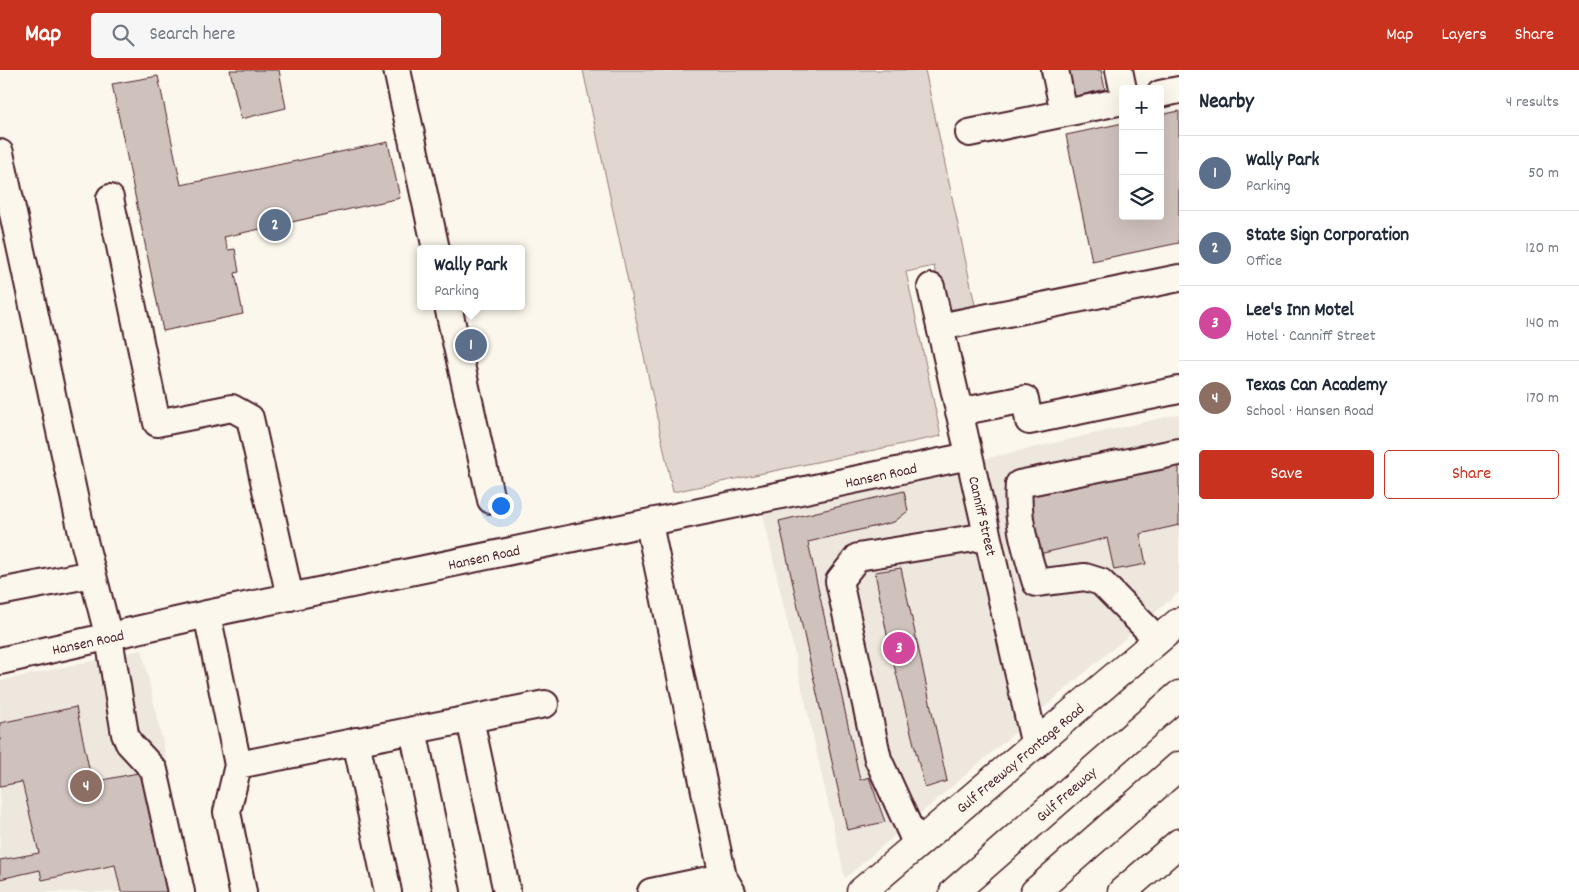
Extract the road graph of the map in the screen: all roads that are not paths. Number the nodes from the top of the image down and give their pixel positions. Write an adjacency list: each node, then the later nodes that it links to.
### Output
1 (397, 70): 12 (street)
2 (1056, 70): 8 (street)
3 (1119, 70): 4 (street)
4 (1122, 85)
5 (1179, 90): 6 (street)
6 (1164, 93)
7 (1119, 102): 8 (street)
8 (1064, 113): 9 (street)
9 (969, 133)
10 (0, 153): 24 (street)
11 (110, 198): 28 (street)
12 (435, 245)
13 (1179, 278): 16 (street)
14 (931, 287): 16 (street, Canniff Street)
15 (449, 310): 21 (street)
16 (940, 328): 18 (street, Canniff Street)
17 (1179, 390): 18 (street)
18 (959, 412): 20 (street, Canniff Street)
19 (1179, 452): 25 (street)
20 (969, 456): 22 (street, Hansen Road); 23 (street, Canniff Street)
21 (491, 500)
22 (649, 524): 28 (street, Hansen Road); 44 (street)
23 (987, 536): 27 (street, Canniff Street); 43 (street)
24 (92, 574): 26 (street); 31 (street)
25 (1036, 583): 27 (street); 32 (street)
26 (0, 592)
27 (1001, 596): 39 (street, Canniff Street)
28 (290, 597): 29 (street, Hansen Road)
29 (207, 614): 31 (street, Hansen Road); 40 (street)
30 (1179, 622): 32 (main road, Gulf Freeway Frontage Road)
31 (109, 638): 33 (street, Hansen Road); 46 (street)
32 (1158, 640): 39 (main road, Gulf Freeway Frontage Road)
33 (0, 661)
34 (1179, 695): 53 (main road, Gulf Freeway)
35 (545, 704): 36 (street)
36 (470, 718): 37 (street); 50 (street)
37 (413, 730): 38 (street); 49 (street)
38 (356, 741): 40 (street); 48 (street)
39 (1035, 746): 43 (main road, Gulf Freeway Frontage Road)
40 (238, 765): 47 (street)
41 (1176, 769): 54 (main road)
42 (1179, 843): 55 (main road)
43 (917, 845): 52 (main road, Gulf Freeway Frontage Road)
44 (727, 884): 45 (street)
45 (698, 887): 51 (street)
46 (181, 892)
47 (243, 892)
48 (388, 892)
49 (447, 892)
50 (506, 892)
51 (652, 892)
52 (861, 892)
53 (954, 892)
54 (1035, 892)
55 (1122, 892)

